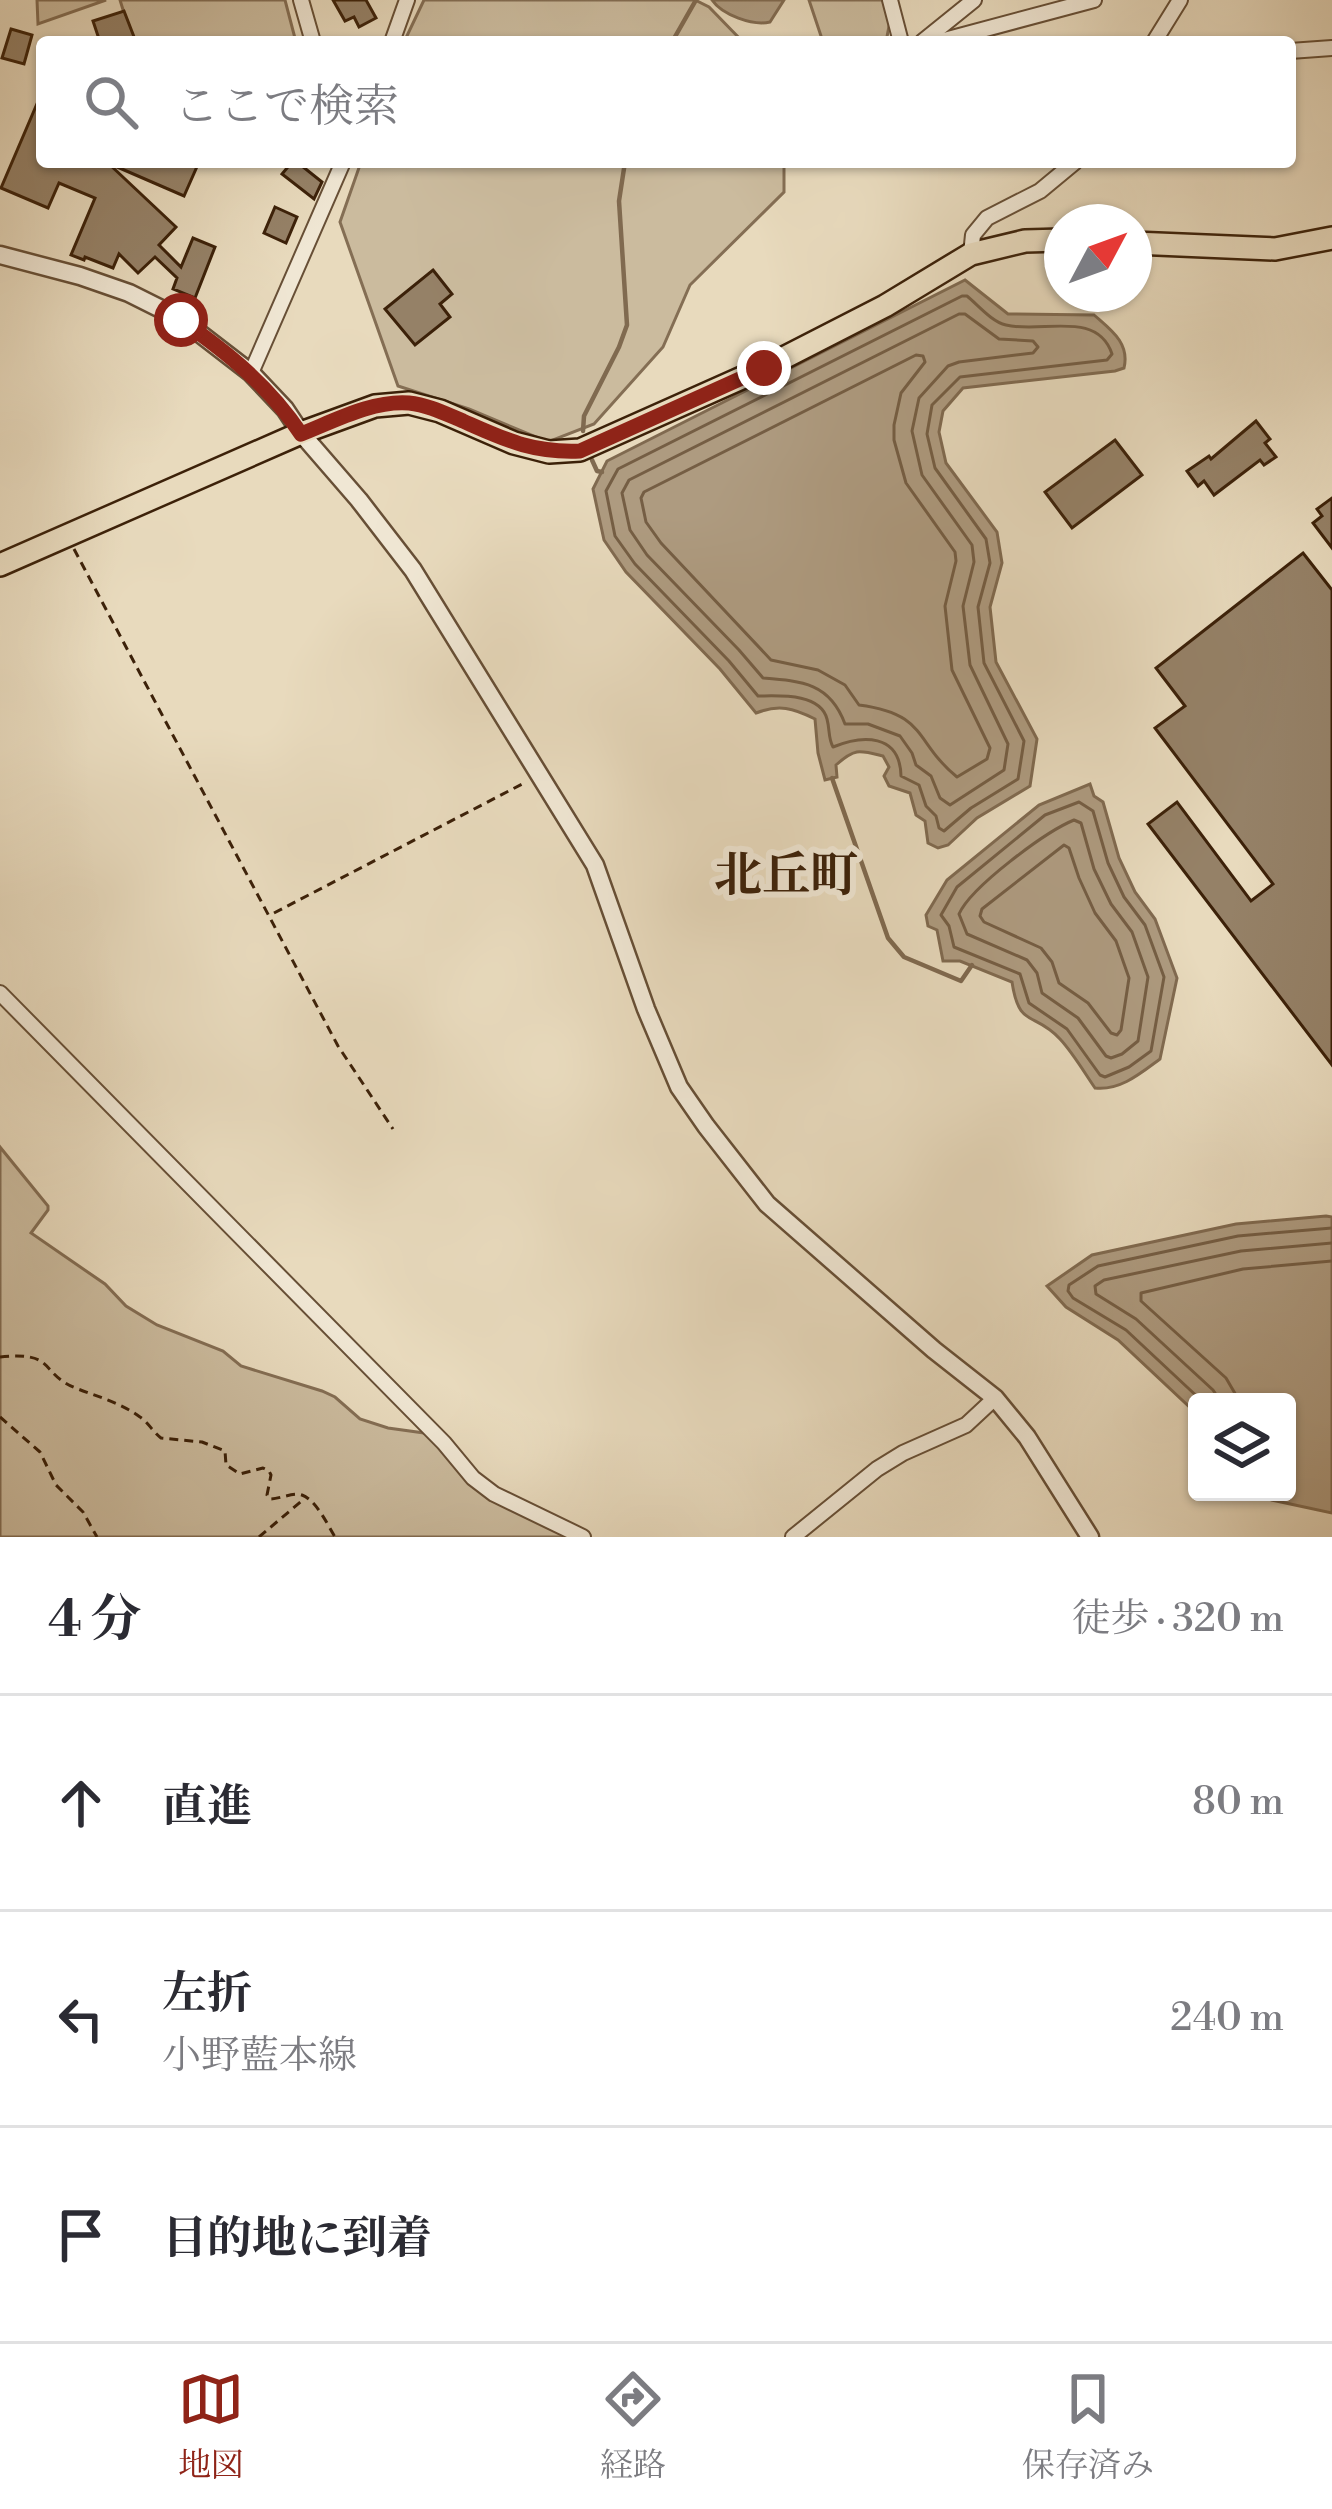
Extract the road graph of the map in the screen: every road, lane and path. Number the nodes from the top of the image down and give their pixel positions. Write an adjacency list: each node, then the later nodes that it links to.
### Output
1 (302, 0): 7 (street)
2 (406, 0): 8 (street)
3 (890, 0): 9 (street)
4 (974, 0): 10 (street)
5 (1094, 0): 11 (street)
6 (1180, 0): 12 (street)
7 (311, 36)
8 (394, 36)
9 (899, 36)
10 (929, 36)
11 (959, 36)
12 (1158, 36)
13 (1332, 48): 14 (street)
14 (1296, 51)
15 (339, 168): 22 (street)
16 (1068, 168): 20 (street)
17 (1332, 238): 19 (main road)
18 (1044, 240): 20 (main road)
19 (1152, 244)
20 (971, 254): 23 (main road)
21 (0, 255): 22 (street)
22 (250, 373): 23 (street)
23 (301, 434): 24 (main road); 26 (street)
24 (68, 537): 25 (main road); 27 (path)
25 (0, 565)
26 (538, 776): 27 (path); 31 (street)
27 (270, 915): 29 (path)
28 (0, 993): 37 (street)
29 (393, 1129)
30 (0, 1357): 33 (path)
31 (994, 1398): 38 (street); 39 (street)
32 (0, 1417): 34 (path)
33 (306, 1498): 35 (path); 36 (path)
34 (98, 1537)
35 (259, 1537)
36 (335, 1537)
37 (583, 1537)
38 (793, 1537)
39 (1090, 1537)

